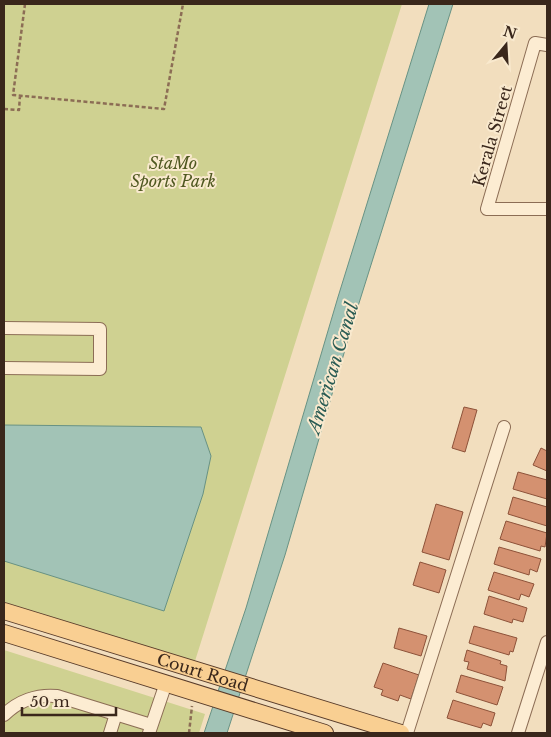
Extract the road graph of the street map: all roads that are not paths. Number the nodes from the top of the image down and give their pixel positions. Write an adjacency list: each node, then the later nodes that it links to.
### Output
1 (541, 44): 2 (street, Kerala Street)
2 (547, 209)
3 (4, 328): 4 (street)
4 (4, 368)
5 (504, 428): 20 (street)
6 (4, 611): 7 (main road, Court Road)
7 (51, 626): 10 (main road); 11 (main road, Court Road)
8 (4, 633): 10 (main road, Court Road)
9 (547, 642): 12 (street)
10 (45, 646): 13 (main road, Court Road)
11 (172, 663): 13 (main road); 19 (main road, Court Road)
12 (544, 670): 21 (street)
13 (166, 683): 16 (street); 18 (main road, Court Road)
14 (116, 714): 15 (street); 16 (street); 17 (street)
15 (4, 715)
16 (150, 729)
17 (110, 733)
18 (325, 733)
19 (401, 733)
20 (408, 733)
21 (518, 733)

